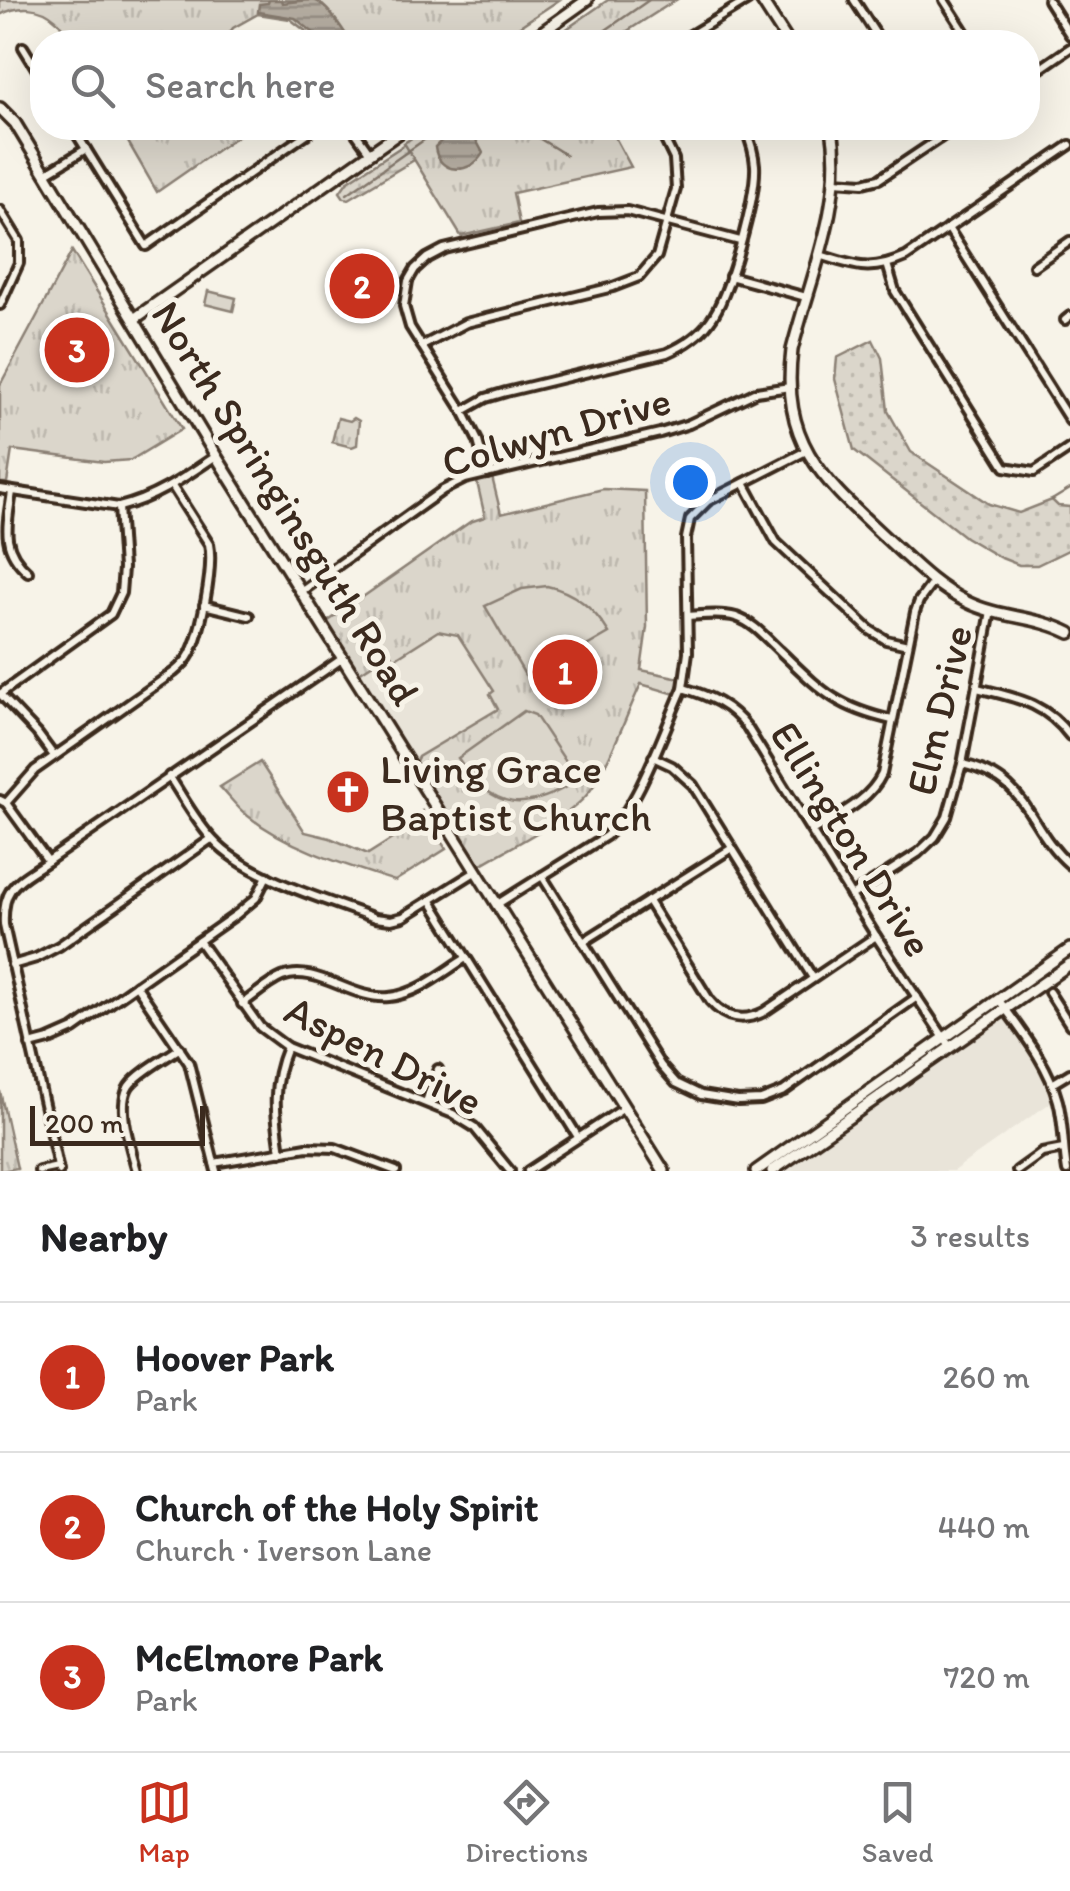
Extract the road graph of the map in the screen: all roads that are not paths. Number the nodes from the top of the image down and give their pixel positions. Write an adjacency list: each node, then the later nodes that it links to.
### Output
1 (587, 0): 7 (street)
2 (748, 0): 8 (street)
3 (761, 0): 9 (street)
4 (854, 0): 10 (street)
5 (944, 0): 11 (street)
6 (1048, 0): 12 (street)
7 (545, 30)
8 (706, 30)
9 (780, 30)
10 (873, 30)
11 (963, 30)
12 (1070, 35)
13 (23, 47): 15 (street)
14 (1070, 48): 16 (street)
15 (30, 58)
16 (1040, 69)
17 (0, 108): 29 (street, North Springinsguth Road)
18 (80, 140): 27 (street)
19 (298, 140): 27 (street)
20 (361, 140): 28 (street)
21 (389, 140): 28 (street)
22 (664, 140): 32 (street)
23 (750, 140): 34 (street)
24 (834, 140): 30 (street)
25 (937, 140): 30 (street)
26 (1070, 145): 33 (street)
27 (86, 149): 29 (street)
28 (370, 153): 42 (street)
29 (45, 174): 42 (street, North Springinsguth Road)
30 (835, 181): 36 (street)
31 (0, 210): 41 (street)
32 (668, 221): 34 (street); 43 (street); 43 (street)
33 (948, 228): 37 (street); 46 (street)
34 (740, 241): 39 (street)
35 (1070, 241): 38 (street)
36 (818, 254): 37 (street); 40 (street)
37 (887, 264): 47 (street)
38 (1034, 266)
39 (730, 276): 40 (street); 45 (street)
40 (806, 296): 44 (street)
41 (0, 305)
42 (134, 319): 49 (street, North Springinsguth Road)
43 (422, 346): 45 (street)
44 (790, 387): 48 (street); 50 (street, Colwyn Drive)
45 (464, 411): 50 (street)
46 (1070, 421)
47 (1070, 448)
48 (806, 451): 51 (street); 57 (street)
49 (216, 456): 52 (street); 58 (street, North Springinsguth Road)
50 (487, 474): 58 (street, Colwyn Drive)
51 (744, 483): 62 (street); 64 (street)
52 (172, 486): 55 (street); 59 (street)
53 (0, 489): 54 (street)
54 (12, 492): 55 (street); 56 (street)
55 (120, 507): 68 (street)
56 (28, 572)
57 (933, 582): 60 (street); 64 (street)
58 (302, 592): 65 (street, North Springinsguth Road)
59 (204, 604): 61 (street); 71 (street)
60 (992, 611): 63 (street); 67 (street, Elm Drive)
61 (248, 616)
62 (688, 616): 66 (street); 69 (street)
63 (1069, 629)
64 (908, 645): 69 (street)
65 (343, 658): 74 (street); 81 (street, North Springinsguth Road)
66 (683, 688): 72 (street); 76 (street, Ellington Drive)
67 (977, 688): 70 (street); 73 (street, Elm Drive)
68 (0, 694): 71 (street)
69 (892, 720): 76 (street)
70 (1070, 736)
71 (54, 756): 75 (street)
72 (652, 757): 78 (street); 83 (street)
73 (962, 764): 80 (street); 84 (street, Elm Drive)
74 (169, 776): 77 (street); 79 (street)
75 (3, 801): 79 (street)
76 (812, 831): 84 (street, Ellington Drive)
77 (212, 839): 82 (street); 93 (street)
78 (732, 848): 86 (street); 95 (street)
79 (48, 861): 93 (street)
80 (1070, 865)
81 (475, 872): 85 (street); 87 (street, North Springinsguth Road)
82 (267, 876): 85 (street); 89 (street)
83 (542, 876): 87 (street); 90 (street)
84 (851, 896): 88 (street, Ellington Drive)
85 (430, 900): 92 (street)
86 (648, 901): 90 (street); 95 (street)
87 (496, 905): 110 (street, North Springinsguth Road)
88 (876, 936): 95 (street); 98 (street, Ellington Drive)
89 (199, 942): 96 (street); 99 (street, Aspen Drive)
90 (583, 942): 98 (street)
91 (1070, 949): 100 (street)
92 (466, 958): 99 (street); 111 (street)
93 (12, 964): 103 (street)
94 (1070, 964): 100 (street)
95 (813, 978)
96 (136, 985): 103 (street); 104 (street)
97 (1049, 992): 101 (street)
98 (917, 997): 102 (street, Ellington Drive)
99 (242, 1004): 105 (street, Aspen Drive)
100 (1002, 1004): 102 (street); 108 (street)
101 (1070, 1025)
102 (947, 1043): 122 (street); 123 (street)
103 (30, 1045): 115 (street)
104 (180, 1048): 114 (street); 117 (street)
105 (287, 1048): 109 (street, Aspen Drive); 113 (street)
106 (438, 1069): 109 (street)
107 (1070, 1073): 108 (street)
108 (1052, 1084): 112 (street)
109 (426, 1102): 119 (street, Aspen Drive)
110 (624, 1108): 111 (street); 121 (street, North Springinsguth Road)
111 (578, 1137): 120 (street)
112 (1063, 1149): 124 (street); 125 (street)
113 (281, 1152): 114 (street); 118 (street)
114 (215, 1167)
115 (58, 1169): 116 (street)
116 (39, 1171)
117 (137, 1171)
118 (396, 1171)
119 (510, 1171)
120 (528, 1171)
121 (664, 1171)
122 (756, 1171)
123 (772, 1171)
124 (1018, 1171)
125 (1066, 1171)

